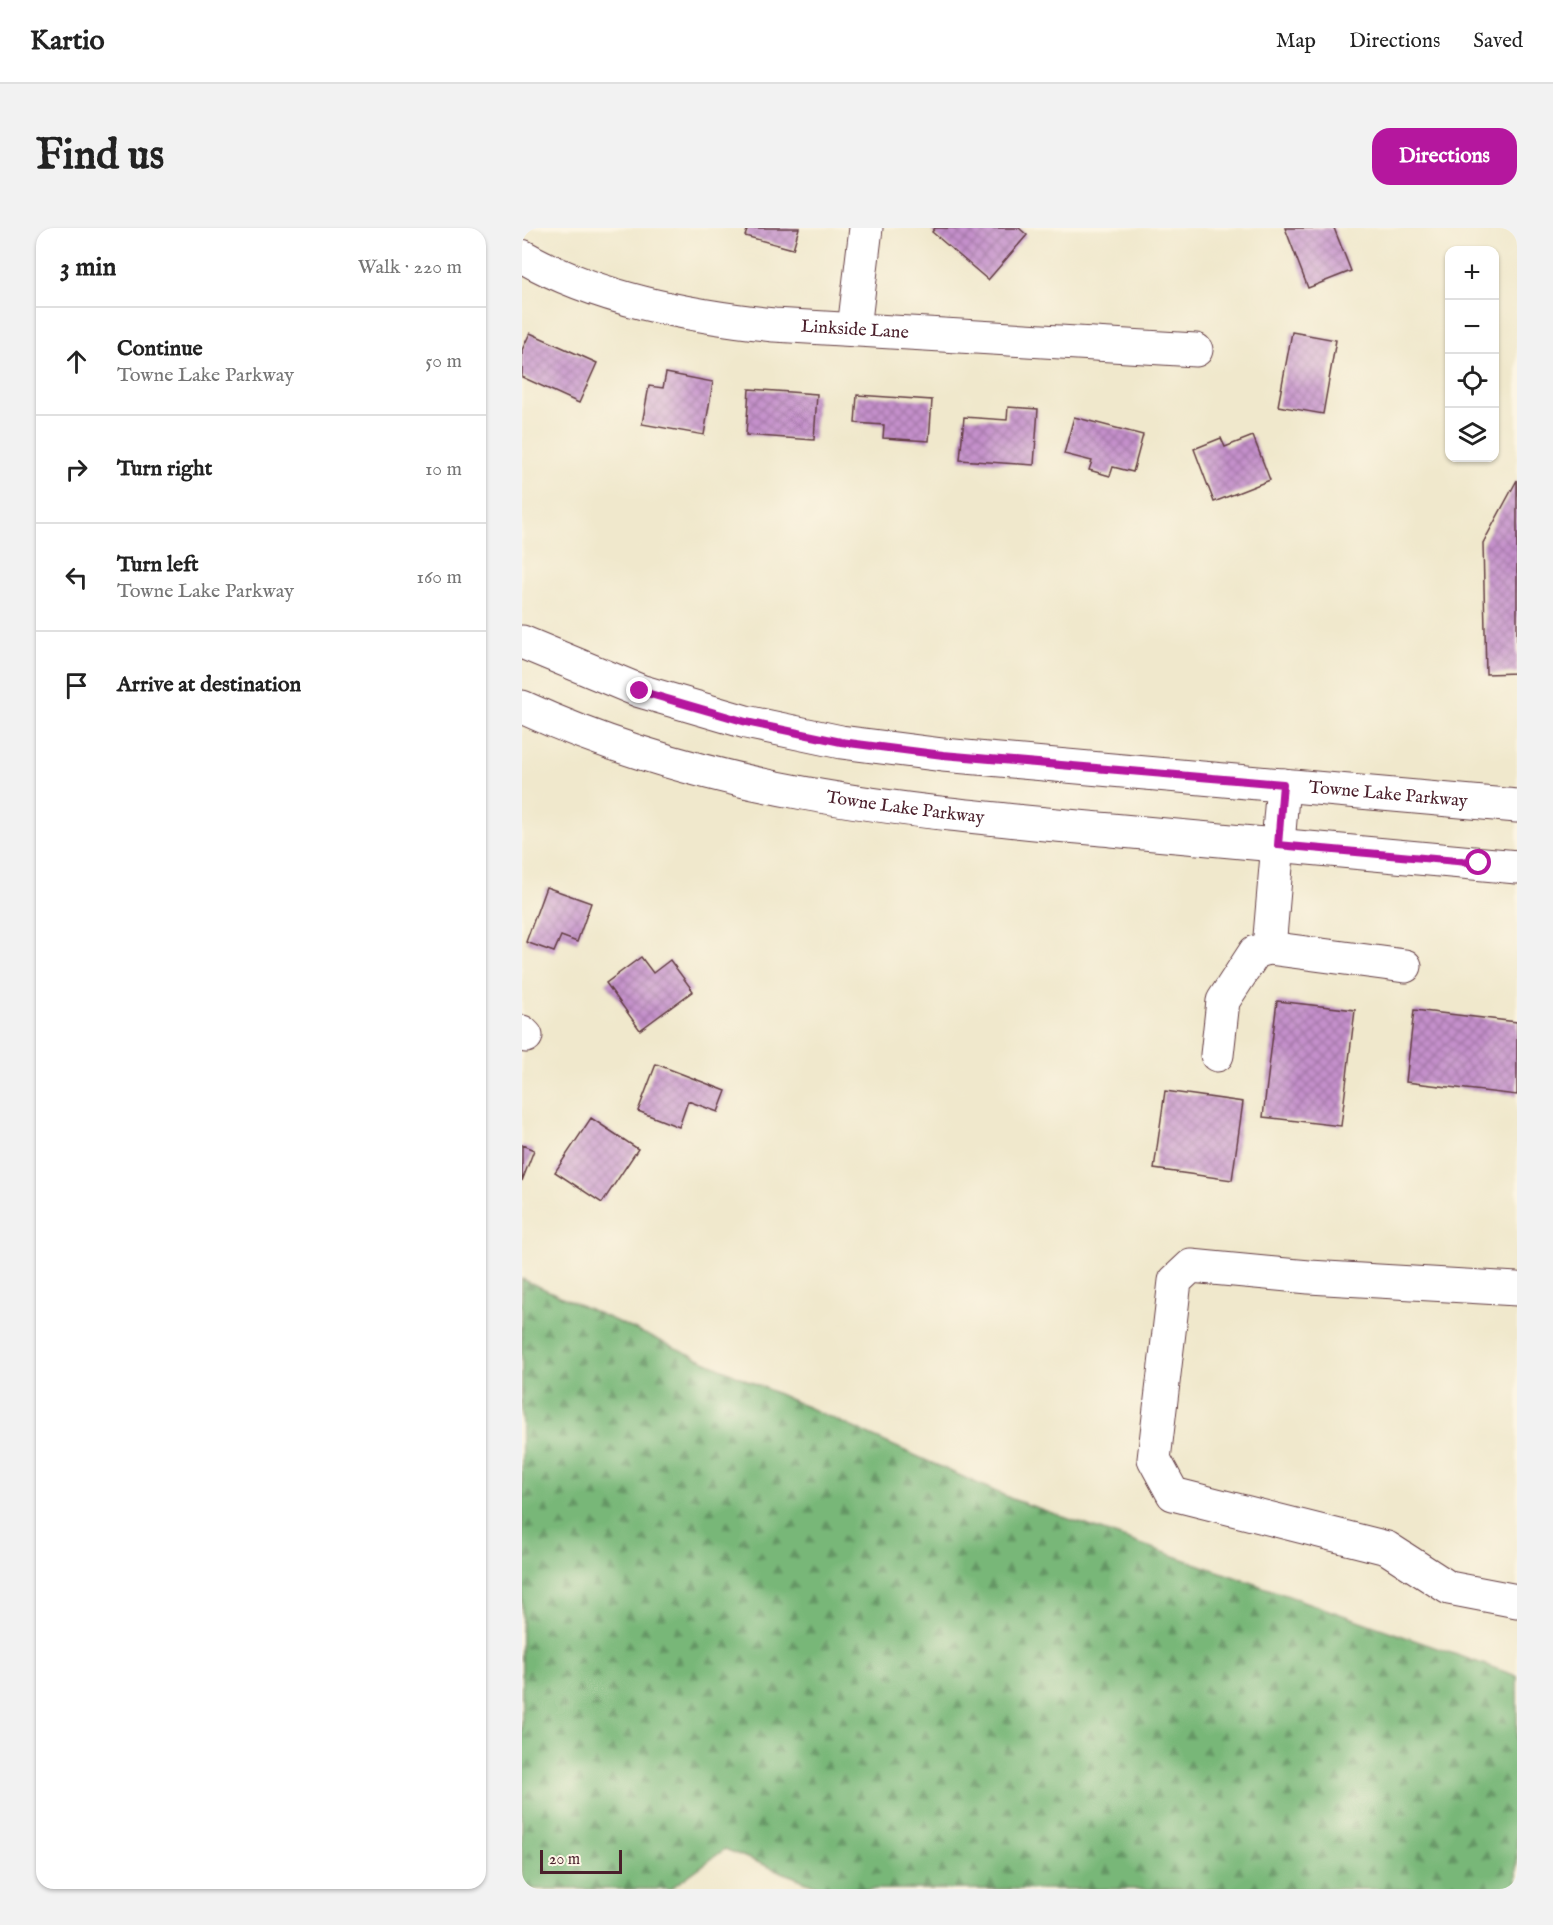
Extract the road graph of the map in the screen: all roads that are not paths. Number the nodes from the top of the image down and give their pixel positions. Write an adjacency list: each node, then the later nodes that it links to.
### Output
1 (866, 228): 3 (main road)
2 (522, 256): 3 (main road, Linkside Lane)
3 (854, 329): 4 (main road, Linkside Lane)
4 (1196, 350)
5 (522, 642): 7 (main road, Towne Lake Parkway)
6 (522, 707): 9 (main road, Towne Lake Parkway)
7 (1283, 784): 8 (main road, Towne Lake Parkway); 9 (main road)
8 (1517, 806)
9 (1278, 845): 10 (main road, Towne Lake Parkway); 11 (main road)
10 (1517, 867)
11 (1269, 948): 12 (main road); 13 (main road)
12 (1405, 966)
13 (1217, 1055)
14 (1517, 1288): 15 (main road)
15 (1517, 1601)

